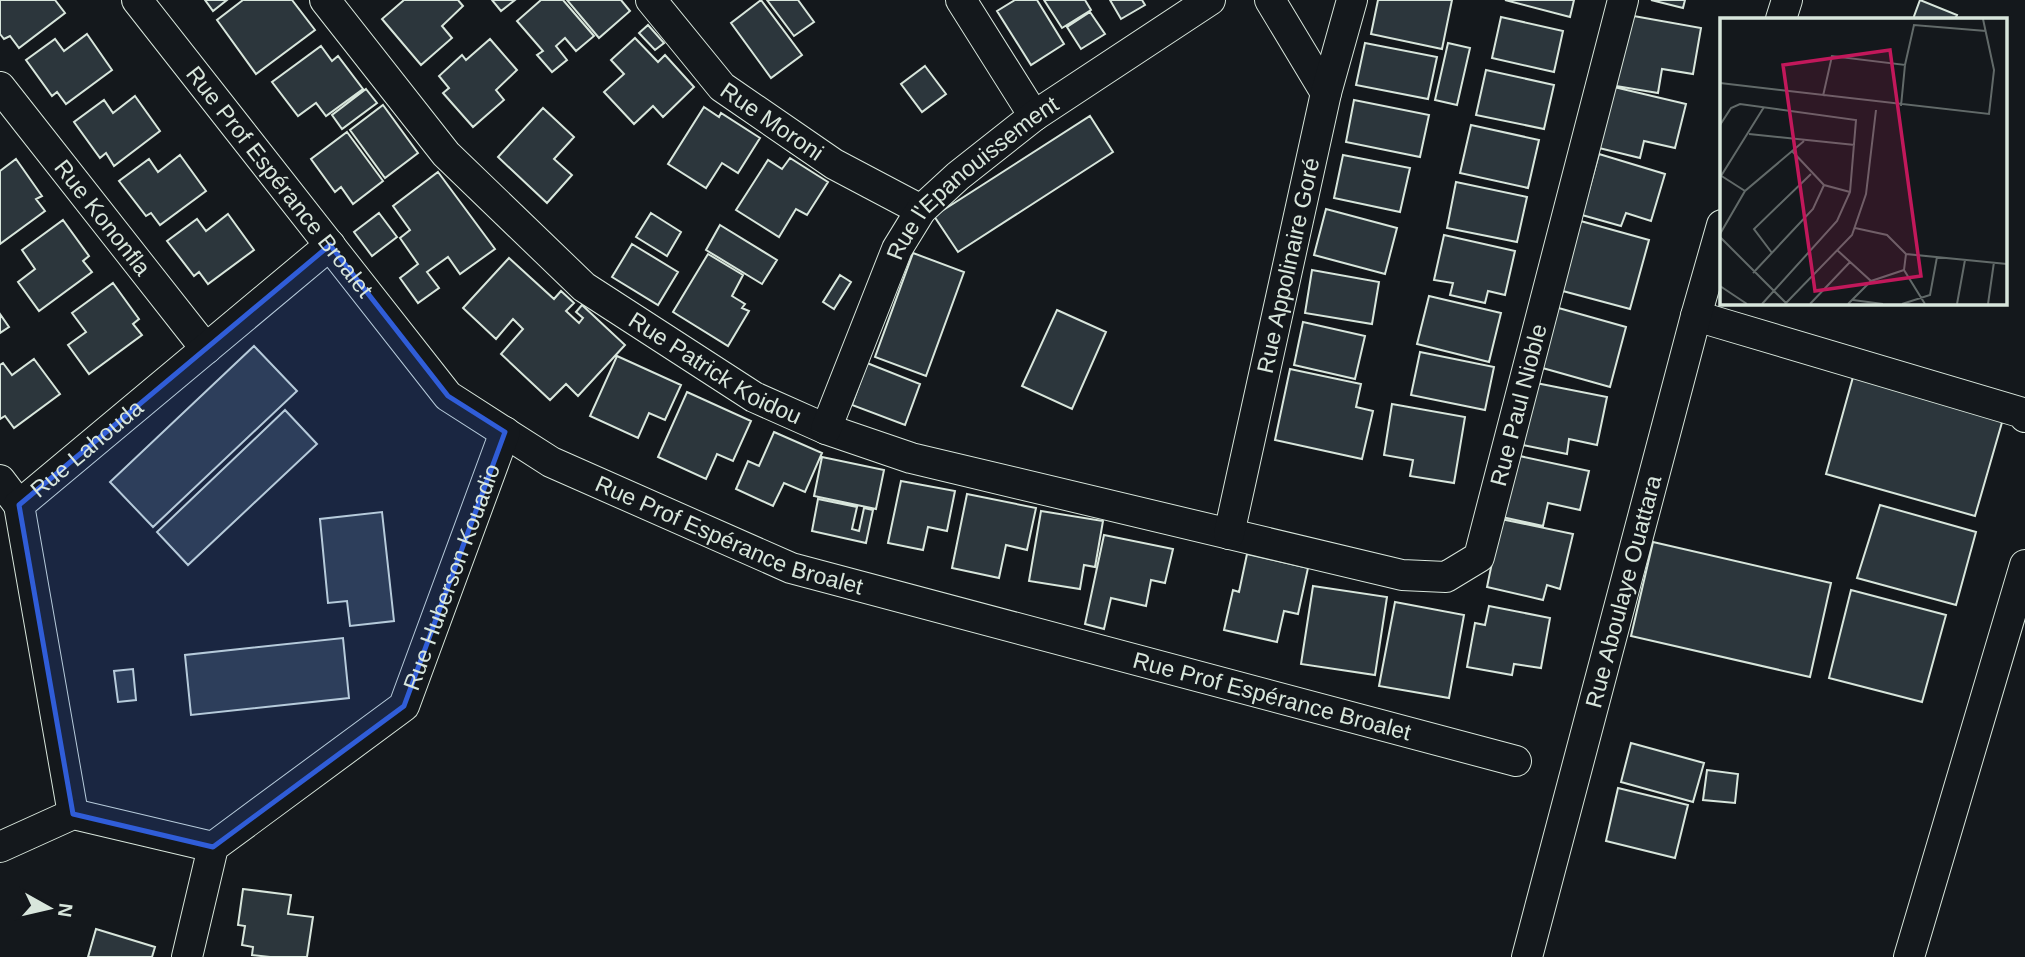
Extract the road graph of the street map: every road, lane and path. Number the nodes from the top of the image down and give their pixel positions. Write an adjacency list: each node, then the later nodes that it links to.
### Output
1 (137, 0): 16 (street, Rue Prof Espérance Broalet)
2 (325, 0): 20 (street, Rue Patrick Koidou)
3 (651, 0): 14 (street, Rue Moroni)
4 (961, 0): 13 (street)
5 (1210, 0): 13 (street, Rue l'Epanouissement)
6 (1270, 0): 12 (street)
7 (1352, 0): 12 (street, Rue Appolinaire Goré)
8 (1623, 0): 24 (street, Rue Paul Nioble)
9 (1787, 0): 10 (street)
10 (1781, 18)
11 (0, 87): 18 (street, Rue Kononfla)
12 (1326, 93): 24 (street, Rue Appolinaire Goré)
13 (1034, 116): 14 (street, Rue l'Epanouissement)
14 (921, 210): 20 (street, Rue l'Epanouissement)
15 (1720, 232): 17 (street, Rue Aboulaye Ouattara)
16 (330, 245): 18 (street, Rue Lahouda); 21 (street, Rue Prof Espérance Broalet)
17 (1696, 316): 19 (street); 31 (street, Rue Aboulaye Ouattara)
18 (206, 349): 23 (street, Rue Lahouda)
19 (2025, 417)
20 (826, 429): 24 (street, Rue Patrick Koidou)
21 (505, 432): 26 (street, Rue Prof Espérance Broalet); 28 (street, Rue Huberson Kouadio)
22 (0, 480): 23 (street)
23 (19, 505): 27 (street, Rue Lahouda)
24 (1228, 534)
25 (2025, 565): 32 (street)
26 (1516, 761)
27 (73, 814): 28 (street); 29 (street)
28 (213, 846): 30 (street)
29 (0, 847)
30 (187, 957)
31 (1527, 957)
32 (1909, 957)

